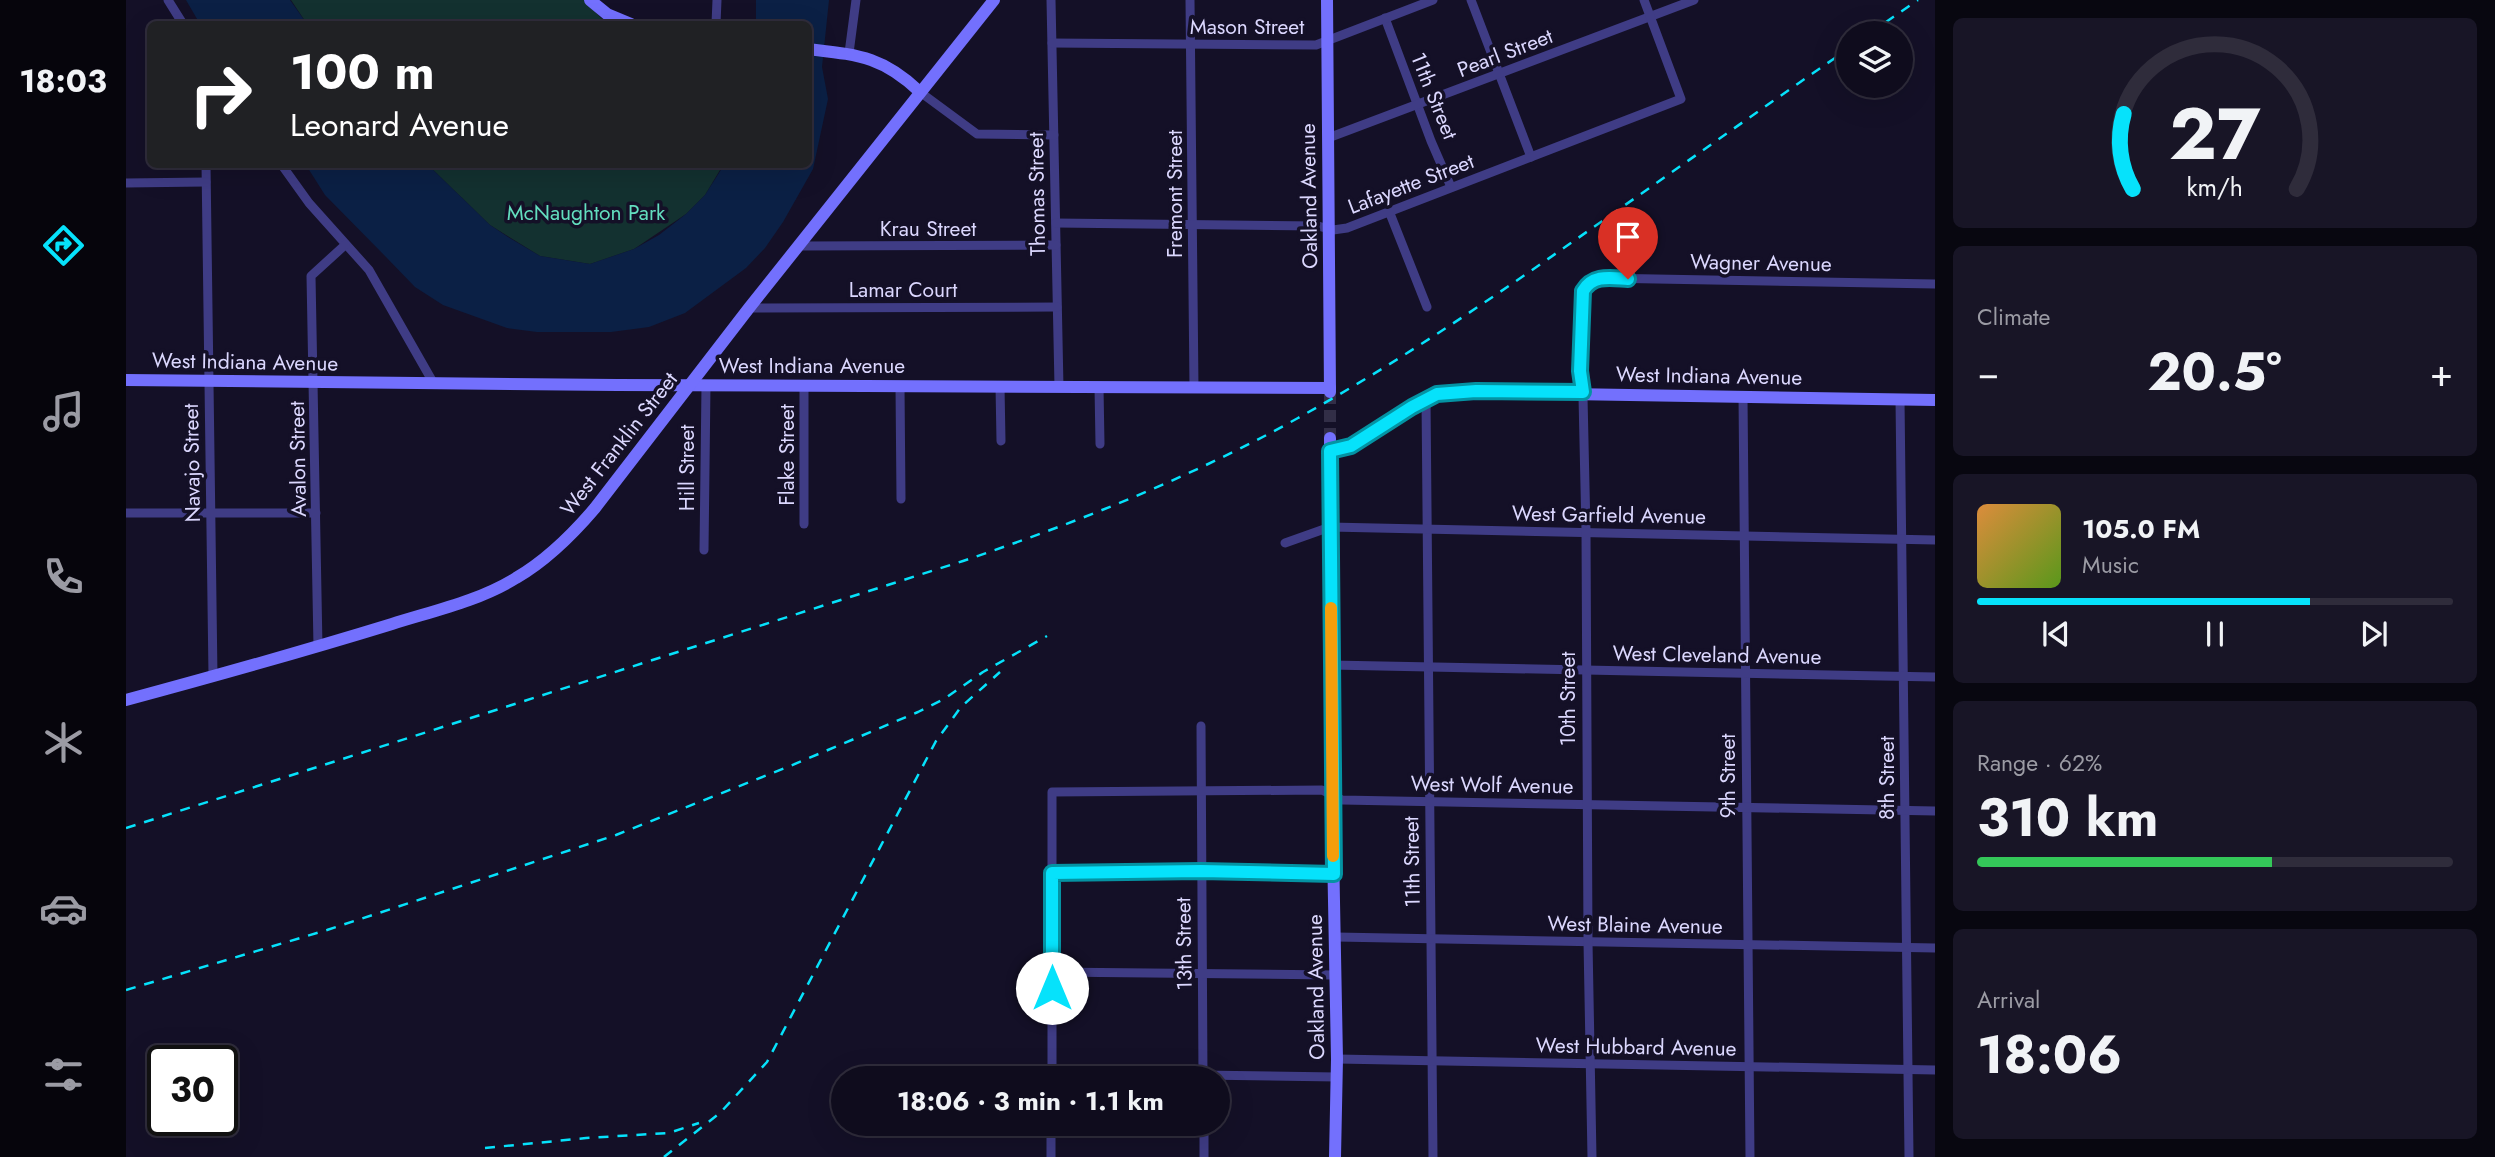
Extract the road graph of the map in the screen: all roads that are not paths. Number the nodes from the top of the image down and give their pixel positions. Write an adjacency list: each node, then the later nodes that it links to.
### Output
1 (168, 0): 15 (street)
2 (590, 0): 16 (street)
3 (717, 0): 17 (street)
4 (856, 0): 22 (street)
5 (994, 0): 24 (street, West Franklin Street)
6 (1051, 0): 19 (street, Thomas Street)
7 (1190, 0): 20 (street, Fremont Street)
8 (1327, 0): 18 (street, Oakland Avenue)
9 (1433, 0): 14 (street, Mason Street)
10 (1471, 0): 23 (street)
11 (1644, 0): 13 (street)
12 (1694, 0): 13 (street, Pearl Street)
13 (1650, 16): 23 (street, Pearl Street); 28 (street, Lafayette Street)
14 (1385, 18): 18 (street, Mason Street); 25 (street, 11th Street)
15 (181, 21)
16 (624, 21)
17 (716, 21)
18 (1327, 42): 20 (street, Mason Street); 27 (street, Oakland Avenue)
19 (1052, 43): 20 (street, Mason Street); 26 (street, Thomas Street)
20 (1191, 44): 36 (street, Fremont Street)
21 (812, 49): 22 (street)
22 (844, 53): 24 (street)
23 (1499, 74): 25 (street, Pearl Street); 28 (street)
24 (920, 92): 26 (street); 39 (street, West Franklin Street)
25 (1417, 105): 27 (street, Pearl Street); 33 (street, 11th Street)
26 (1054, 135): 35 (street, Thomas Street)
27 (1328, 138): 37 (street, Oakland Avenue)
28 (1531, 157): 33 (street, Lafayette Street)
29 (206, 168): 31 (street, Navajo Street)
30 (284, 168): 38 (street)
31 (206, 182): 32 (street); 47 (street, Navajo Street)
32 (126, 183)
33 (1451, 187): 34 (street, Lafayette Street)
34 (1389, 211): 37 (street, Lafayette Street); 44 (street)
35 (1056, 223): 36 (street, Lafayette Street); 40 (street, Thomas Street)
36 (1191, 224): 37 (street, Lafayette Street); 57 (street, Fremont Street)
37 (1328, 228): 58 (street, Oakland Avenue)
38 (345, 245): 48 (street, Avalon Street); 49 (street)
39 (800, 246): 40 (street, Krau Street); 45 (street, West Franklin Street)
40 (1056, 246): 43 (street, Thomas Street)
41 (1587, 284): 42 (street, Wagner Avenue); 59 (street, 10th Street)
42 (1935, 284)
43 (1057, 306): 45 (street, Lamar Court); 55 (street, Thomas Street)
44 (1427, 307)
45 (750, 308): 51 (street, West Franklin Street)
46 (126, 380): 47 (street, West Indiana Avenue)
47 (208, 381): 48 (street, West Indiana Avenue); 69 (street, Navajo Street)
48 (314, 382): 49 (street, West Indiana Avenue); 70 (street, Avalon Street)
49 (434, 384): 51 (street, West Indiana Avenue)
50 (706, 385): 51 (street, West Indiana Avenue); 52 (street, West Indiana Avenue); 79 (street, Hill Street)
51 (690, 386): 80 (street, West Franklin Street)
52 (804, 386): 53 (street, West Indiana Avenue); 71 (street, Flake Street)
53 (900, 386): 54 (street, West Indiana Avenue); 67 (street)
54 (1000, 386): 55 (street, West Indiana Avenue); 64 (street)
55 (1059, 387): 56 (street, West Indiana Avenue)
56 (1099, 387): 57 (street, West Indiana Avenue); 65 (street)
57 (1194, 387): 58 (street, West Indiana Avenue)
58 (1330, 390)
59 (1583, 392): 60 (street, West Indiana Avenue); 61 (street, West Indiana Avenue); 74 (street, 10th Street)
60 (1742, 396): 62 (street, West Indiana Avenue); 75 (street, 9th Street)
61 (1426, 399): 66 (street, West Indiana Avenue); 73 (street, 11th Street)
62 (1900, 399): 63 (street, West Indiana Avenue); 76 (street, 8th Street)
63 (1935, 400)
64 (1000, 441)
65 (1100, 444)
66 (1330, 445): 72 (street, Oakland Avenue)
67 (901, 499)
68 (126, 513): 69 (street)
69 (211, 513): 70 (street); 85 (street, Navajo Street)
70 (316, 513): 80 (street, Avalon Street)
71 (804, 524)
72 (1330, 527): 73 (street, West Garfield Avenue); 78 (street, West Garfield Avenue); 81 (street, Oakland Avenue)
73 (1427, 529): 74 (street, West Garfield Avenue); 82 (street, 11th Street)
74 (1586, 531): 75 (street, West Garfield Avenue); 83 (street, 10th Street)
75 (1744, 535): 76 (street, West Garfield Avenue); 84 (street, 9th Street)
76 (1902, 539): 77 (street, West Garfield Avenue); 86 (street, 8th Street)
77 (1935, 540)
78 (1285, 543)
79 (704, 550)
80 (318, 647): 85 (street, West Franklin Street)
81 (1331, 665): 82 (street, West Cleveland Avenue); 91 (street, Oakland Avenue)
82 (1428, 667): 83 (street, West Cleveland Avenue); 92 (street, 11th Street)
83 (1586, 670): 84 (street, West Cleveland Avenue); 93 (street, 10th Street)
84 (1746, 673): 86 (street, West Cleveland Avenue); 94 (street, 9th Street)
85 (213, 676): 88 (street, West Franklin Street)
86 (1905, 676): 87 (street, West Cleveland Avenue); 95 (street, 8th Street)
87 (1935, 677)
88 (126, 700)
89 (1201, 726): 90 (street, 13th Street)
90 (1202, 791): 91 (street, West Wolf Avenue); 97 (street, 13th Street); 98 (street, West Wolf Avenue)
91 (1332, 796): 92 (street, West Wolf Avenue); 99 (street, Oakland Avenue)
92 (1428, 801): 93 (street, West Wolf Avenue); 101 (street, 11th Street)
93 (1586, 804): 94 (street, West Wolf Avenue); 102 (street, 10th Street)
94 (1745, 808): 95 (street, West Wolf Avenue); 103 (street, 9th Street)
95 (1904, 811): 96 (street, West Wolf Avenue); 104 (street, 8th Street)
96 (1935, 811)
97 (1201, 871): 98 (street); 99 (street); 107 (street, 13th Street)
98 (1052, 873): 106 (street)
99 (1334, 874): 100 (street, Oakland Avenue)
100 (1335, 937): 101 (street, West Blaine Avenue); 108 (street, Oakland Avenue)
101 (1431, 940): 102 (street, West Blaine Avenue); 110 (street, 11th Street)
102 (1588, 942): 103 (street, West Blaine Avenue); 111 (street, 10th Street)
103 (1746, 944): 104 (street, West Blaine Avenue); 114 (street, 9th Street)
104 (1905, 948): 105 (street, West Blaine Avenue); 115 (street, 8th Street)
105 (1935, 948)
106 (1052, 972): 107 (street); 112 (street)
107 (1202, 973): 108 (street); 113 (street, 13th Street)
108 (1335, 975): 109 (street, Oakland Avenue)
109 (1337, 1059): 110 (street, West Hubbard Avenue); 118 (street, Oakland Avenue)
110 (1432, 1061): 111 (street, West Hubbard Avenue); 124 (street, 11th Street)
111 (1590, 1064): 114 (street, West Hubbard Avenue); 125 (street, 10th Street)
112 (1052, 1066)
113 (1203, 1066)
114 (1748, 1067): 115 (street, West Hubbard Avenue); 126 (street, 9th Street)
115 (1907, 1070): 116 (street, West Hubbard Avenue); 127 (street, 8th Street)
116 (1935, 1070)
117 (1230, 1077): 118 (street)
118 (1337, 1077): 123 (street, Oakland Avenue)
119 (1051, 1136): 121 (street)
120 (1203, 1136): 122 (street)
121 (1051, 1157)
122 (1204, 1157)
123 (1335, 1157)
124 (1433, 1157)
125 (1592, 1157)
126 (1750, 1157)
127 (1909, 1157)

